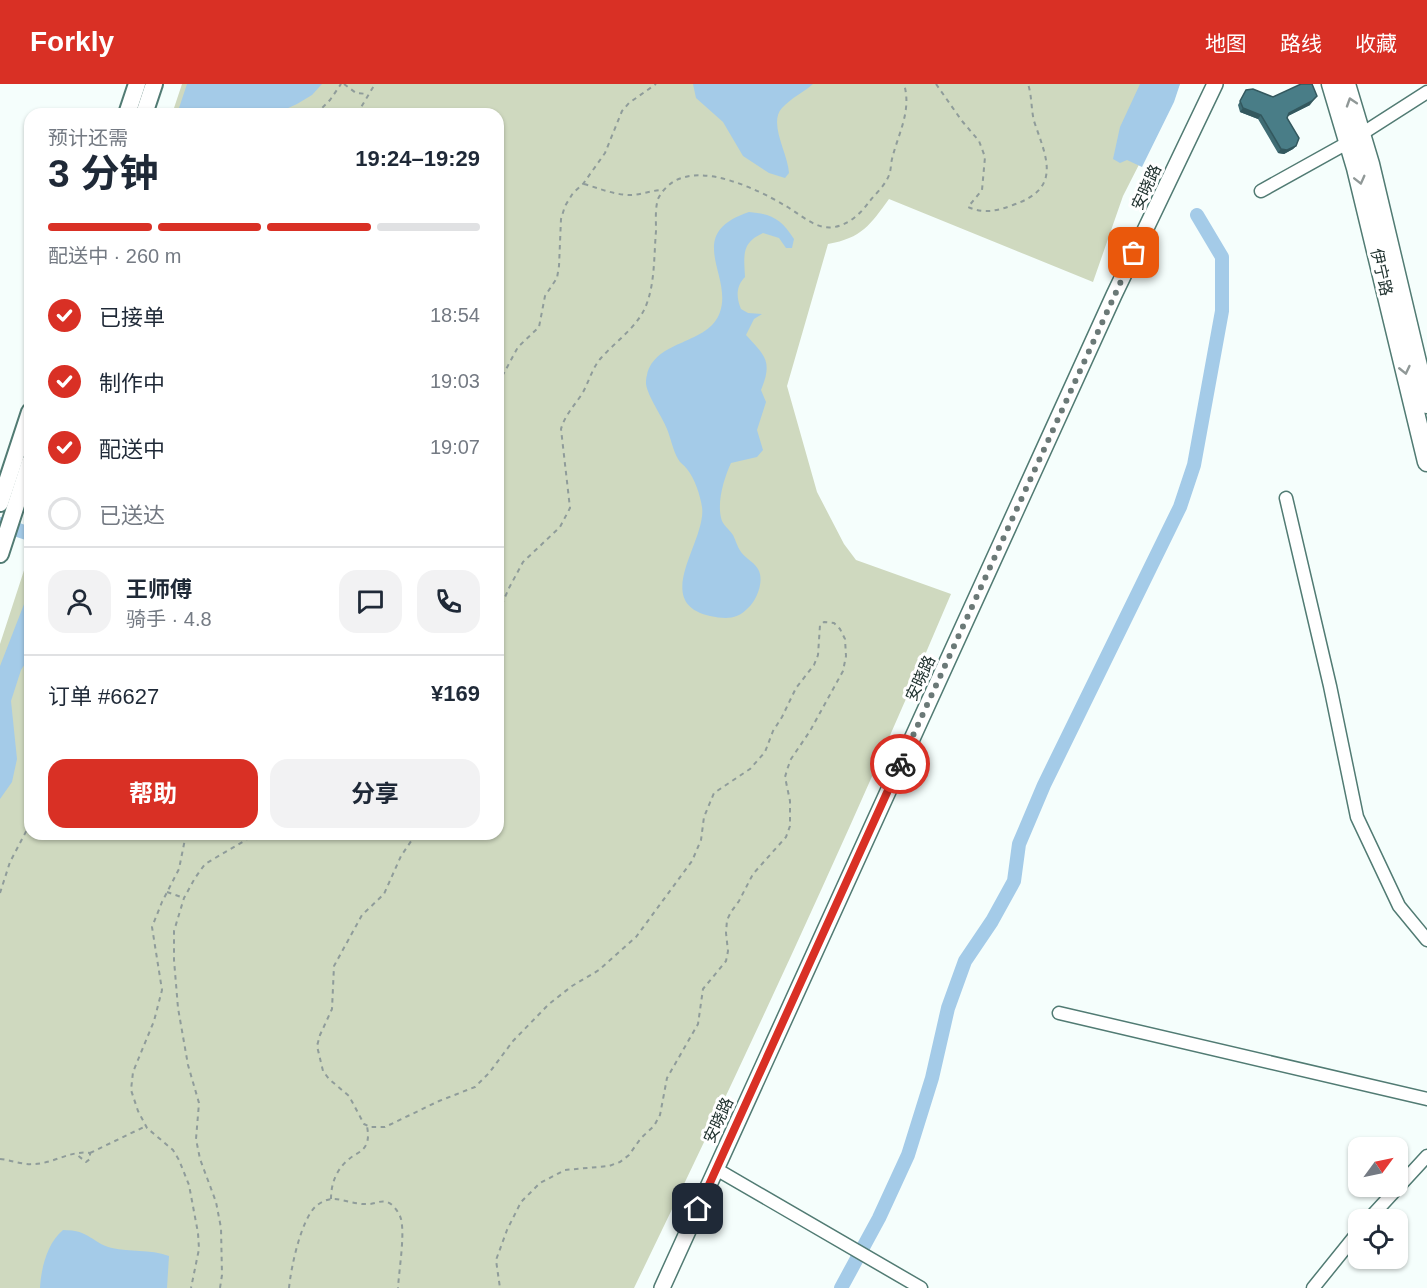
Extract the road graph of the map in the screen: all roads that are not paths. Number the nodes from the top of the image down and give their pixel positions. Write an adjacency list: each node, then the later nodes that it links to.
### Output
1 (137, 84): 7 (main road)
2 (154, 84): 8 (main road)
3 (1215, 84): 22 (street, 安晓路)
4 (1331, 84): 9 (main road, 伊宁路)
5 (1346, 84): 9 (main road, 伊宁路, one-way to 5)
6 (1427, 92): 9 (street)
7 (129, 108)
8 (146, 108)
9 (1355, 138): 10 (street); 11 (main road, 伊宁路); 13 (main road, 伊宁路, one-way to 13)
10 (1261, 191)
11 (1427, 404)
12 (24, 435): 16 (main road)
13 (1426, 451)
14 (24, 472): 16 (main road)
15 (1286, 498): 18 (street)
16 (7, 500): 17 (main road)
17 (0, 553)
18 (1427, 940)
19 (1059, 1013): 20 (street)
20 (1427, 1099)
21 (1427, 1156): 23 (street)
22 (716, 1169): 25 (street, 安晓路); 26 (street)
23 (1378, 1209)
24 (1348, 1245): 27 (street)
25 (662, 1288)
26 (921, 1288)
27 (1313, 1288)

